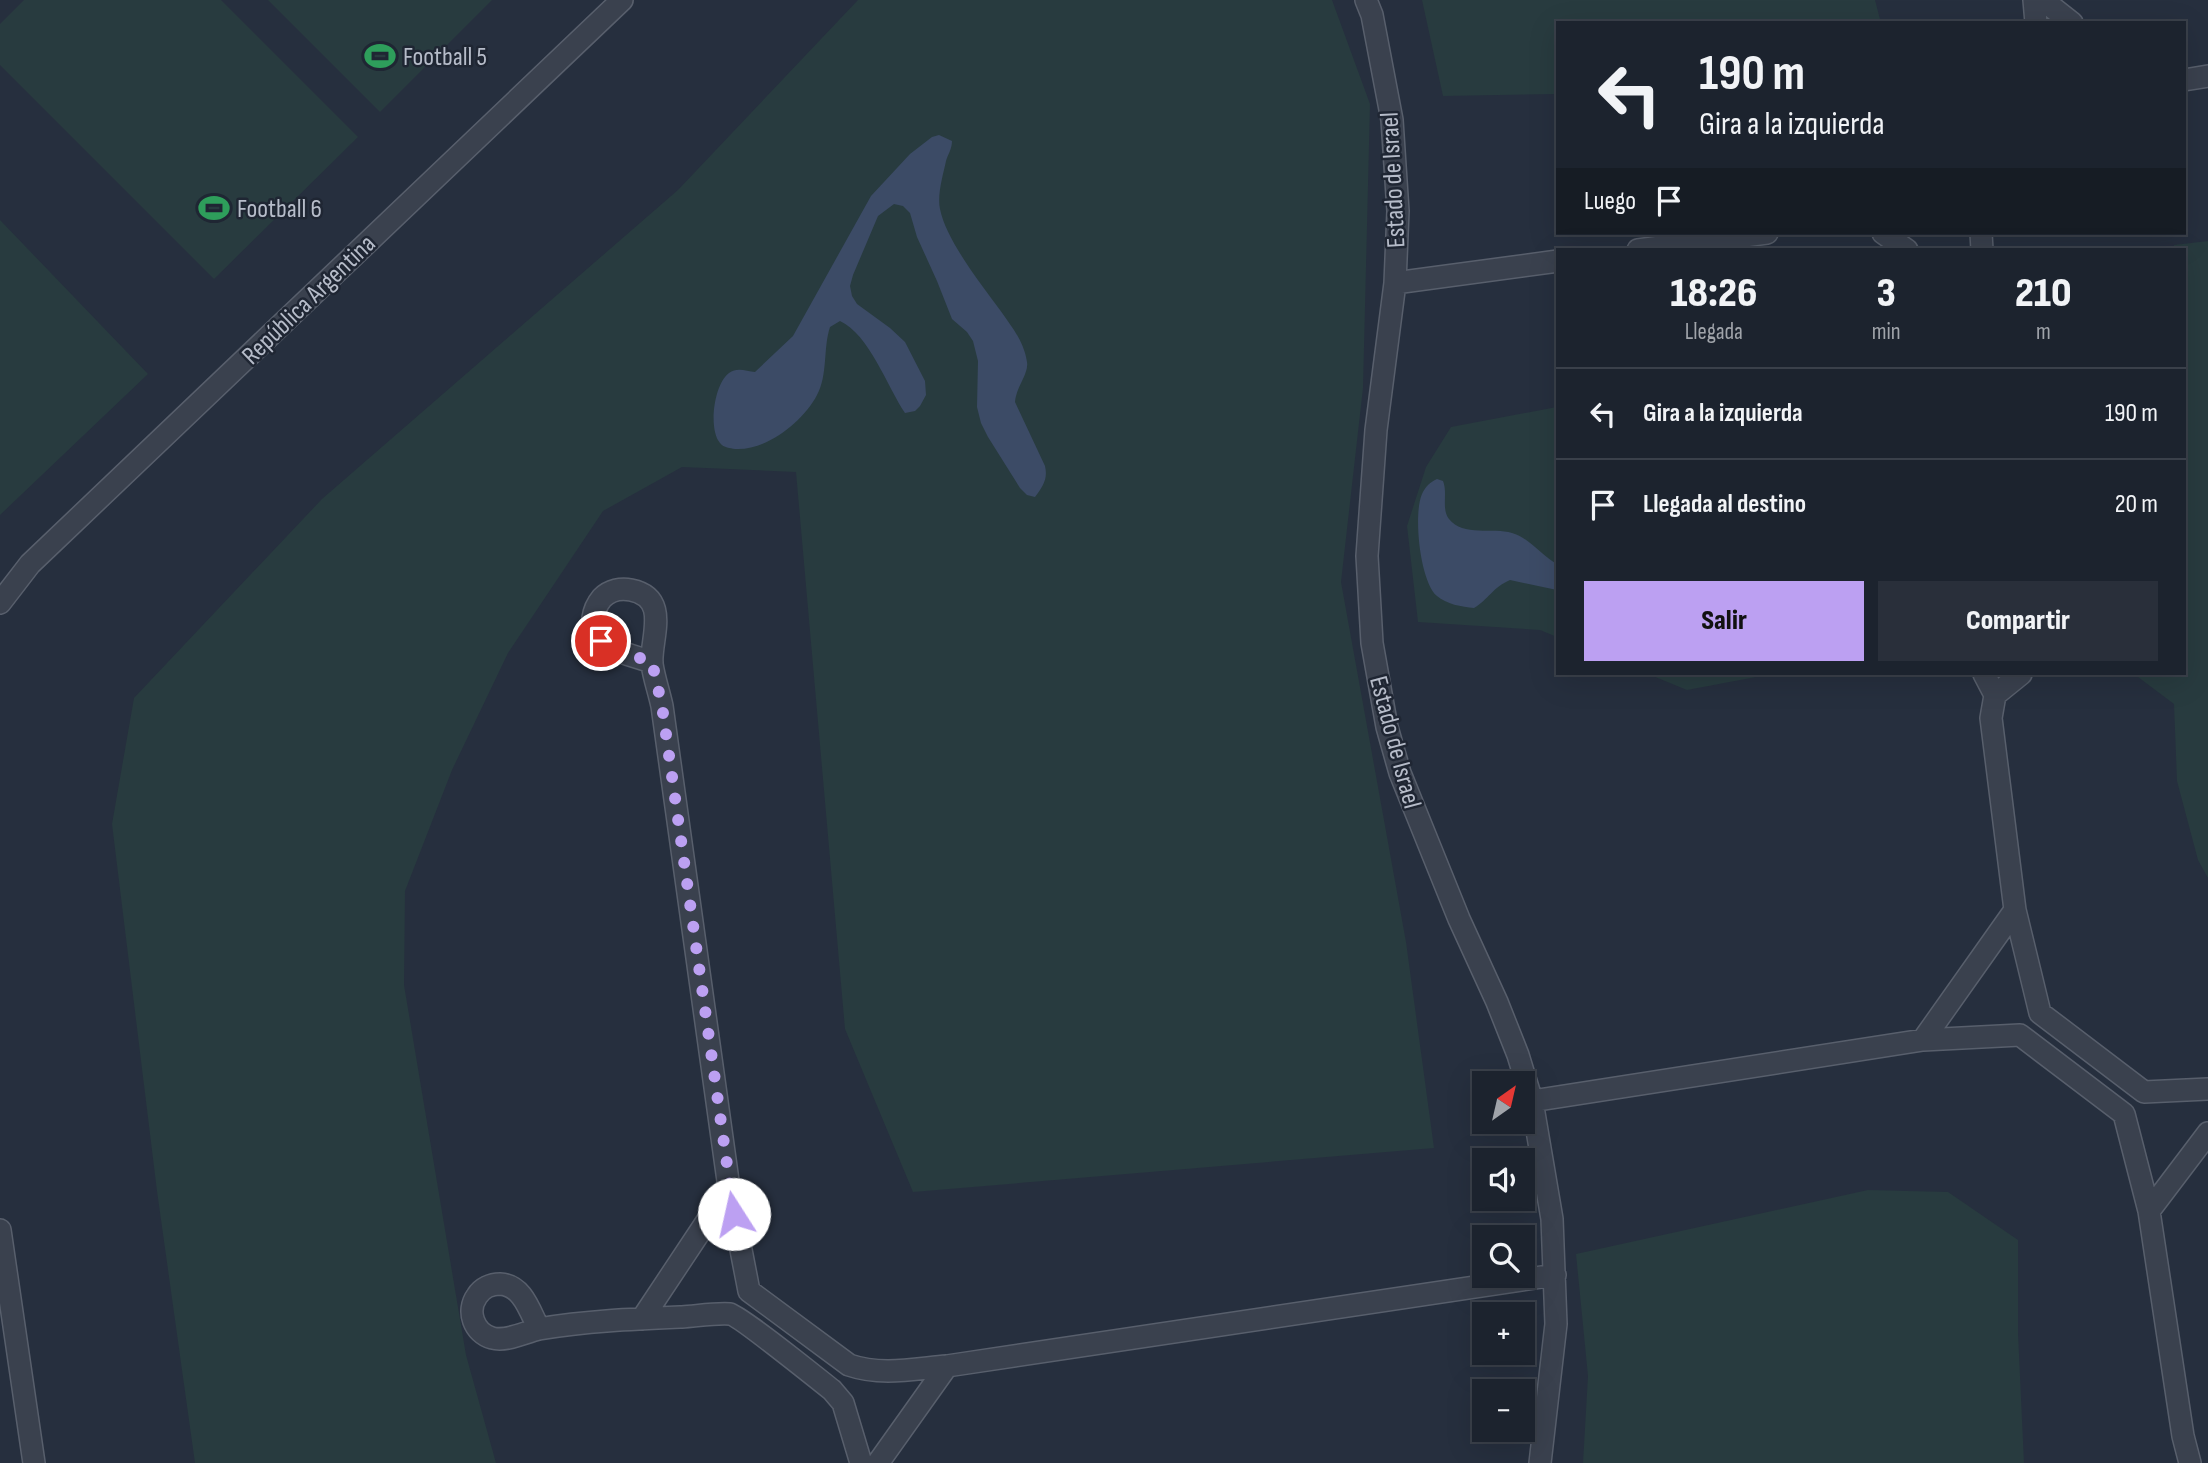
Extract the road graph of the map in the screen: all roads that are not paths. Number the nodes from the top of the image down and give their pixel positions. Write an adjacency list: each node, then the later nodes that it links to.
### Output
1 (622, 0): 15 (street, República Argentina)
2 (1366, 0): 14 (street, Estado de Israel)
3 (2034, 0): 5 (street)
4 (2043, 0): 6 (street)
5 (2036, 21)
6 (2069, 21)
7 (2208, 76): 8 (street)
8 (2186, 80)
9 (1752, 235): 11 (street)
10 (1885, 235): 12 (street)
11 (1654, 248)
12 (1904, 248)
13 (1556, 261): 14 (street)
14 (1395, 284): 24 (street, Estado de Israel)
15 (0, 603)
16 (652, 662): 31 (street)
17 (1985, 675): 19 (street)
18 (2020, 675): 19 (street)
19 (1995, 695): 20 (street)
20 (2015, 910): 21 (street); 23 (street)
21 (2040, 1013): 22 (street); 26 (street)
22 (2020, 1035): 23 (street); 28 (street)
23 (1923, 1041): 27 (street)
24 (1523, 1071)
25 (2208, 1089): 26 (street)
26 (2144, 1092): 28 (street)
27 (1535, 1101)
28 (2124, 1114): 32 (street)
29 (1535, 1119): 34 (street, Estado de Israel)
30 (2208, 1133): 32 (street)
31 (729, 1188): 35 (street); 37 (street)
32 (2149, 1211): 42 (street)
33 (0, 1230): 43 (street)
34 (1555, 1275): 40 (street); 46 (street, Estado de Israel)
35 (750, 1291): 36 (street); 39 (street)
36 (733, 1314): 37 (street); 41 (street)
37 (642, 1319): 38 (street)
38 (539, 1329)
39 (849, 1365): 40 (street); 41 (street)
40 (947, 1366): 45 (street)
41 (832, 1390): 44 (street)
42 (2194, 1462)
43 (34, 1463)
44 (861, 1463)
45 (878, 1463)
46 (1540, 1463)

